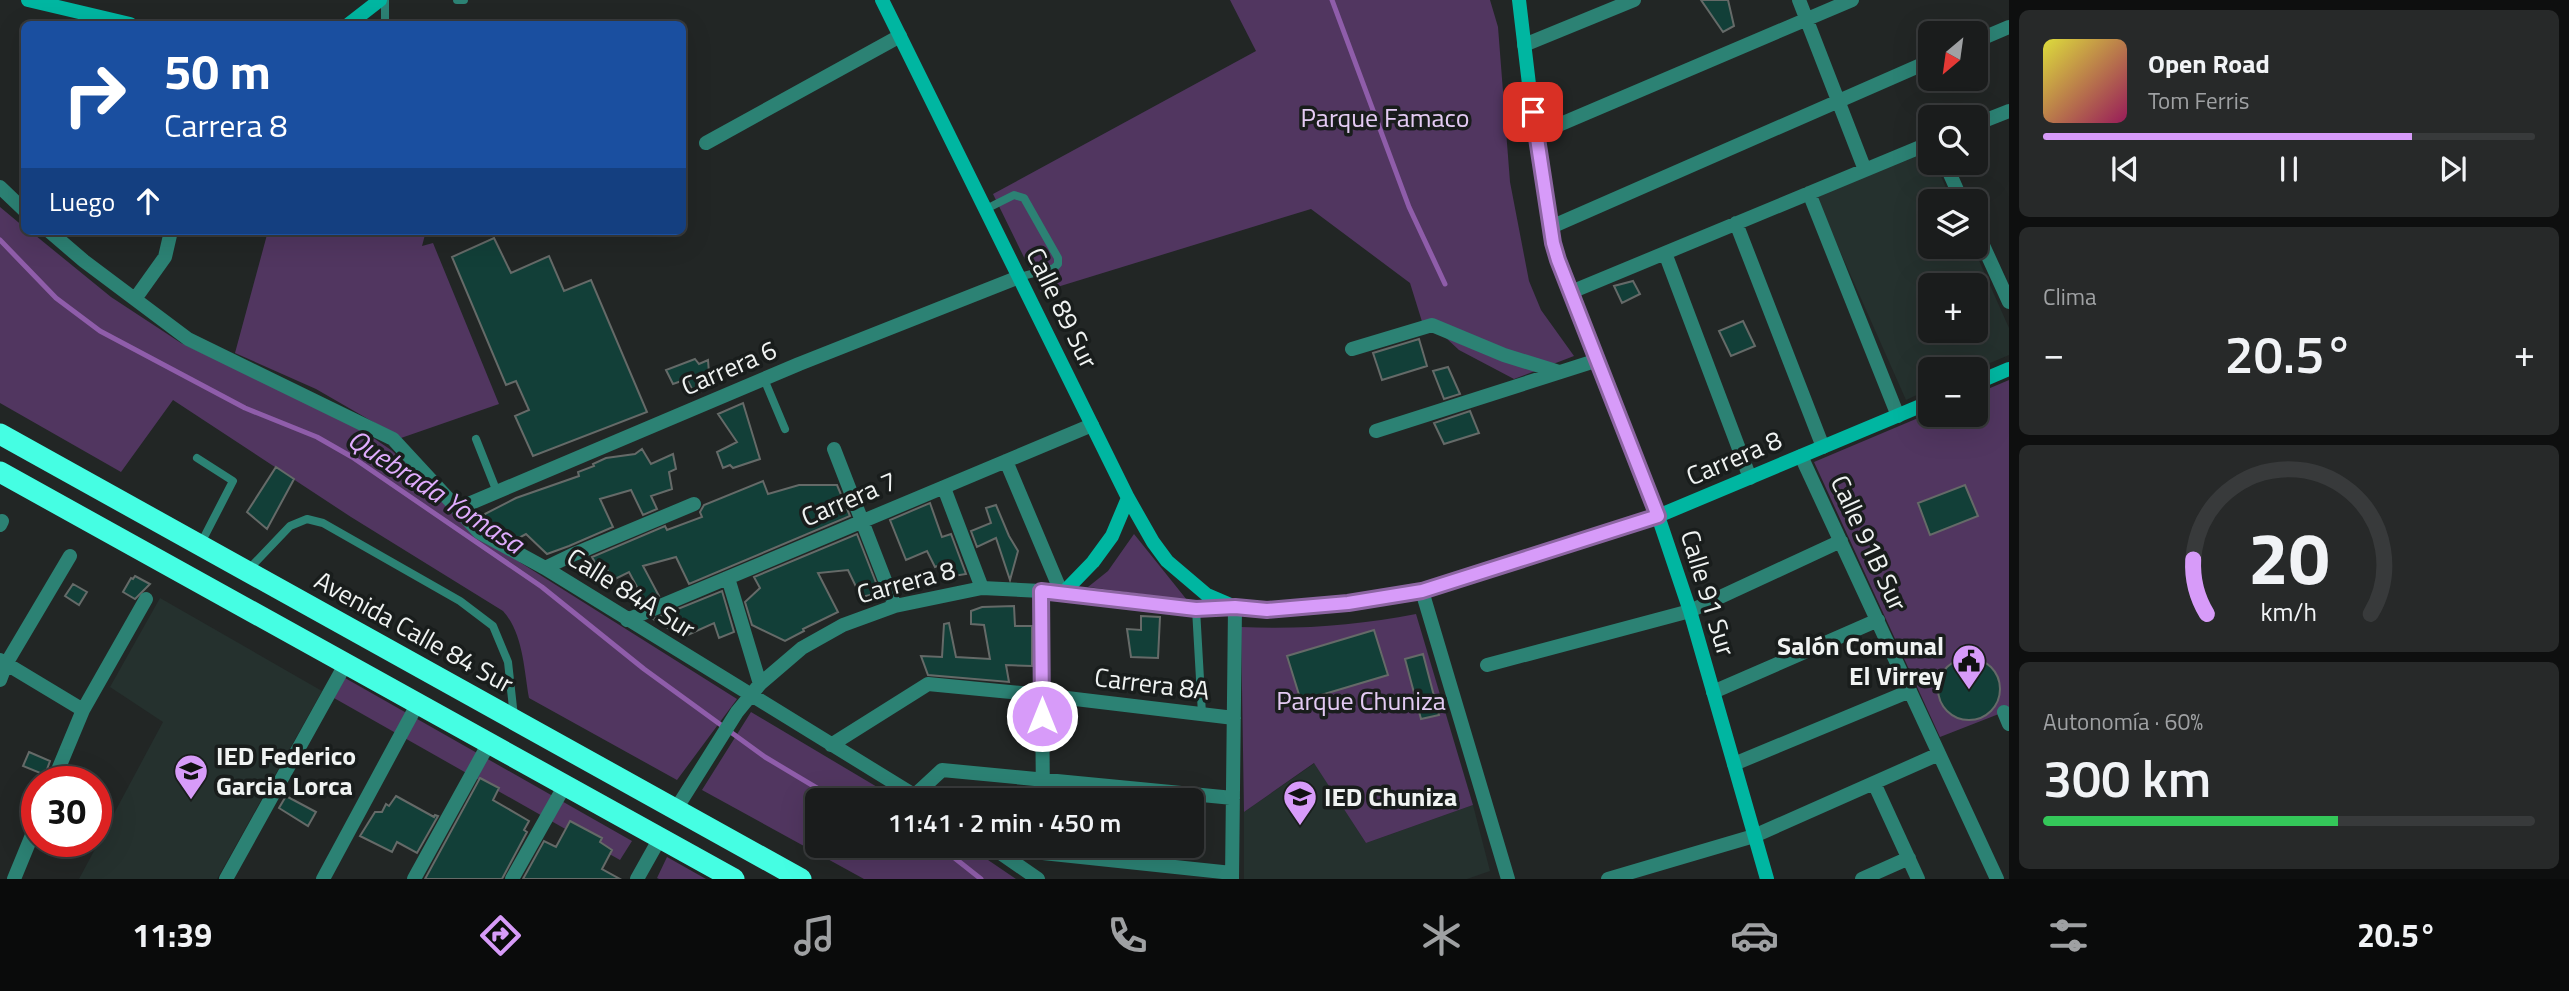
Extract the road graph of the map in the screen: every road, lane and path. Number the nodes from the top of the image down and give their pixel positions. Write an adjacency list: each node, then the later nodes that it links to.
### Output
1 (28, 0): 11 (street)
2 (383, 0): 12 (street); 13 (lane)
3 (457, 0): 4 (lane)
4 (464, 0)
5 (882, 0): 15 (street, Calle 89 Sur)
6 (1520, 0): 17 (street, Calle 91 Sur)
7 (1634, 0): 17 (street)
8 (1799, 0): 10 (street)
9 (1852, 0): 10 (street)
10 (1807, 19): 19 (street); 22 (street)
11 (117, 21)
12 (353, 21)
13 (385, 21)
14 (2009, 27): 16 (street)
15 (900, 36): 23 (street); 29 (street, Calle 89 Sur)
16 (1988, 36)
17 (1524, 45): 22 (street, Calle 91 Sur)
18 (1918, 66): 19 (street)
19 (1839, 101): 25 (street); 31 (street)
20 (2009, 111): 21 (street)
21 (1988, 119)
22 (1535, 135): 31 (street, Calle 91 Sur)
23 (706, 143)
24 (1918, 148): 25 (street)
25 (1865, 170): 27 (street)
26 (0, 187): 28 (street)
27 (1809, 193): 30 (street); 47 (street)
28 (21, 207)
29 (986, 209): 36 (street, Calle 89 Sur); 36 (lane)
30 (1736, 223): 34 (street); 53 (street, Calle 91B Sur)
31 (1551, 227): 37 (street, Calle 91 Sur)
32 (55, 235): 38 (street, Calle 84A Sur)
33 (170, 235): 38 (street)
34 (1665, 253): 37 (street); 59 (street)
35 (1988, 256): 39 (street)
36 (1019, 277): 45 (street, Carrera 6); 48 (street, Calle 89 Sur)
37 (1571, 292): 41 (street, Calle 91 Sur)
38 (135, 299): 64 (street, Calle 84A Sur)
39 (2009, 302)
40 (1352, 349): 43 (street)
41 (1598, 360): 43 (street); 65 (street, Calle 91 Sur)
42 (2009, 369): 44 (street)
43 (1560, 372): 50 (street)
44 (1988, 378)
45 (764, 379): 49 (lane); 61 (street, Carrera 6)
46 (1918, 407): 47 (street, Carrera 8)
47 (1898, 416): 53 (street, Carrera 8)
48 (1092, 425): 57 (street, Carrera 7); 62 (street, Calle 89 Sur)
49 (785, 429)
50 (1376, 431)
51 (0, 434): 68 (highway, Avenida Calle 84 Sur)
52 (476, 439): 61 (lane)
53 (1823, 447): 55 (street, Carrera 8)
54 (834, 449): 66 (street)
55 (1801, 456): 59 (street, Carrera 8); 67 (street, Calle 91B Sur)
56 (197, 458): 68 (lane)
57 (1006, 461): 60 (street, Carrera 7); 76 (street)
58 (0, 472): 86 (highway)
59 (1750, 478): 65 (street, Carrera 8)
60 (944, 488): 66 (street, Carrera 7); 73 (street)
61 (498, 492): 64 (street, Carrera 6)
62 (1128, 498): 76 (street); 79 (street, Calle 89 Sur)
63 (694, 504): 70 (street)
64 (459, 508): 70 (street, Calle 84A Sur)
65 (1658, 516): 75 (street, Carrera 8); 82 (street, Calle 91 Sur)
66 (862, 522): 72 (street, Carrera 7); 78 (street)
67 (1840, 541): 82 (street); 84 (street, Calle 91B Sur)
68 (200, 545): 71 (highway, Avenida Calle 84 Sur)
69 (70, 555): 85 (street)
70 (545, 569): 83 (street, Calle 84A Sur)
71 (247, 571): 98 (highway, Avenida Calle 84 Sur); 98 (lane)
72 (729, 579): 83 (street, Carrera 7); 89 (street)
73 (982, 588): 74 (street, Carrera 8); 78 (street, Carrera 8)
74 (1041, 591): 76 (street, Carrera 8); 92 (street)
75 (1422, 591): 81 (street, Carrera 8); 130 (street)
76 (1062, 594): 80 (street, Carrera 8)
77 (146, 599): 95 (street)
78 (895, 606): 89 (street, Carrera 8)
79 (1235, 607): 80 (street, Carrera 8); 81 (street, Calle 89 Sur); 97 (street)
80 (1196, 609): 96 (lane)
81 (1267, 610)
82 (1690, 611): 87 (street); 91 (street, Calle 91 Sur)
83 (627, 620): 93 (street, Calle 84A Sur)
84 (1878, 620): 90 (street, Calle 91B Sur); 91 (street)
85 (3, 662): 88 (street); 95 (street)
86 (346, 663): 94 (highway); 121 (street)
87 (1487, 665)
88 (0, 680)
89 (760, 684): 93 (street, Carrera 8)
90 (1910, 691): 101 (street, Calle 91B Sur); 102 (street)
91 (1713, 692): 102 (street, Calle 91 Sur)
92 (1042, 695): 96 (street, Carrera 8A); 100 (street, Carrera 8A); 104 (street)
93 (750, 696): 100 (street, Calle 84A Sur); 111 (street, Carrera 8)
94 (418, 704): 99 (highway); 122 (street)
95 (83, 710): 103 (street)
96 (1202, 715): 97 (street, Carrera 8A)
97 (1234, 718): 110 (street)
98 (514, 720): 111 (highway, Avenida Calle 84 Sur)
99 (489, 743): 106 (highway); 123 (street)
100 (831, 745): 107 (street, Calle 84A Sur)
101 (1939, 754): 105 (street); 135 (street, Calle 91B Sur)
102 (1734, 764): 112 (street, Calle 91 Sur)
103 (60, 766)
104 (1042, 780): 108 (street); 109 (street); 110 (street)
105 (1874, 783): 112 (street); 118 (street)
106 (565, 785): 113 (highway); 124 (street)
107 (903, 788)
108 (926, 788)
109 (1042, 788)
110 (1233, 798): 119 (street)
111 (676, 809): 127 (highway, Avenida Calle 84 Sur)
112 (1754, 836): 131 (street); 132 (street, Calle 91 Sur)
113 (660, 838): 125 (street); 126 (highway)
114 (23, 857): 120 (street)
115 (1008, 858): 128 (street)
116 (1043, 858): 129 (street)
117 (1106, 858): 119 (street)
118 (1909, 859): 133 (street); 134 (street)
119 (1232, 876)
120 (14, 879)
121 (226, 879)
122 (323, 879)
123 (414, 879)
124 (512, 879)
125 (637, 879)
126 (734, 879)
127 (801, 879)
128 (1038, 879)
129 (1043, 879)
130 (1508, 879)
131 (1608, 879)
132 (1766, 879)
133 (1862, 879)
134 (1918, 879)
135 (1997, 879)

